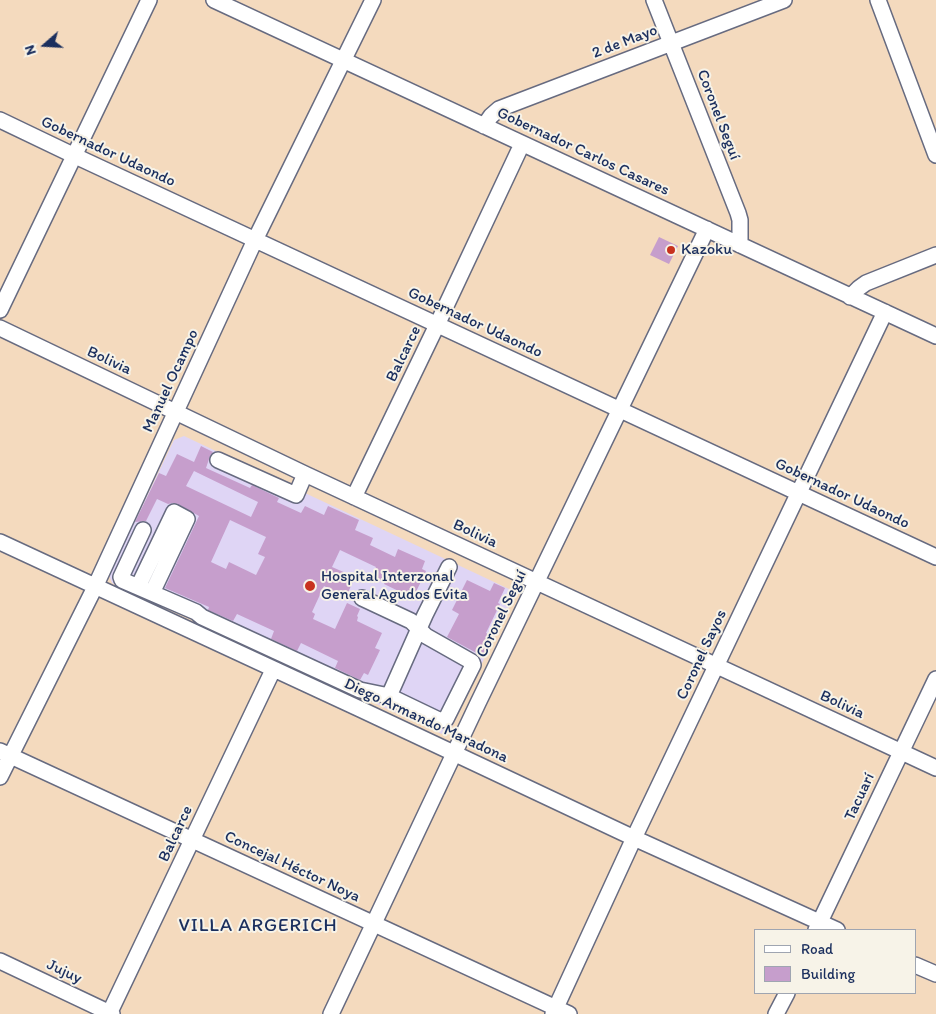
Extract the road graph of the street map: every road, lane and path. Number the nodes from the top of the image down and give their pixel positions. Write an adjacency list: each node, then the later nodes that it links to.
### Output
1 (149, 0): 13 (street)
2 (214, 0): 8 (street, Gobernador Carlos Casares)
3 (373, 0): 8 (street, Manuel Ocampo)
4 (654, 0): 7 (street, Coronel Seguí)
5 (784, 0): 7 (street, 2 de Mayo)
6 (878, 0): 12 (street)
7 (671, 43): 10 (street, 2 de Mayo); 16 (street, Coronel Seguí)
8 (344, 60): 10 (street, Gobernador Carlos Casares); 15 (street, Manuel Ocampo)
9 (0, 120): 13 (street, Gobernador Udaondo)
10 (484, 126): 11 (street, Gobernador Carlos Casares)
11 (522, 144): 14 (street, Gobernador Carlos Casares); 21 (street, Balcarce)
12 (936, 154)
13 (73, 155): 15 (street, Gobernador Udaondo); 19 (street)
14 (706, 229): 16 (street, Gobernador Carlos Casares); 24 (street, Coronel Seguí)
15 (256, 240): 21 (street, Gobernador Udaondo); 25 (street, Manuel Ocampo)
16 (740, 244): 18 (street, Gobernador Carlos Casares)
17 (936, 256): 18 (street)
18 (850, 296): 20 (street, Gobernador Carlos Casares)
19 (0, 310)
20 (885, 312): 23 (street, Gobernador Carlos Casares); 28 (street, Coronel Sayos)
21 (438, 325): 24 (street, Gobernador Udaondo); 29 (street, Balcarce)
22 (0, 328): 25 (street, Bolivia)
23 (936, 336)
24 (619, 409): 28 (street, Gobernador Udaondo); 37 (street, Coronel Seguí)
25 (176, 412): 27 (street, Bolivia); 31 (street, Manuel Ocampo)
26 (218, 460): 27 (street)
27 (305, 474): 29 (street, Bolivia)
28 (798, 493): 35 (street, Gobernador Udaondo); 45 (street, Coronel Sayos)
29 (354, 497): 37 (street, Bolivia)
30 (143, 530): 33 (street)
31 (119, 537): 33 (street); 38 (street, Manuel Ocampo)
32 (0, 542): 38 (street, Diego Armando Maradona)
33 (137, 545): 34 (street); 39 (street)
34 (161, 556): 39 (street); 40 (street)
35 (936, 557)
36 (449, 567): 43 (street)
37 (537, 582): 45 (street, Bolivia); 51 (street, Coronel Seguí)
38 (95, 587): 44 (street, Diego Armando Maradona); 54 (street, Manuel Ocampo)
39 (138, 587): 40 (street)
40 (152, 593): 42 (street)
41 (362, 598): 43 (street)
42 (200, 615): 44 (street); 48 (street)
43 (419, 629): 49 (street); 50 (street)
44 (192, 631): 46 (street, Diego Armando Maradona)
45 (717, 666): 53 (street, Bolivia); 58 (street, Coronel Sayos)
46 (273, 670): 52 (street, Diego Armando Maradona); 59 (street, Balcarce)
47 (936, 679): 53 (street, Tacuarí)
48 (368, 692): 50 (street); 52 (street)
49 (459, 694): 50 (street); 51 (street)
50 (389, 696)
51 (478, 703): 55 (street, Coronel Seguí)
52 (360, 709): 55 (street, Diego Armando Maradona)
53 (901, 752): 56 (street, Bolivia); 61 (street, Tacuarí)
54 (5, 753): 57 (street, Manuel Ocampo); 59 (street, Concejal Héctor Noya)
55 (454, 753): 58 (street, Diego Armando Maradona); 60 (street, Coronel Seguí)
56 (936, 768)
57 (0, 777)
58 (634, 838): 61 (street, Diego Armando Maradona); 67 (street, Coronel Sayos)
59 (192, 840): 60 (street, Concejal Héctor Noya); 68 (street, Balcarce)
60 (374, 924): 67 (street, Concejal Héctor Noya); 69 (street, Coronel Seguí)
61 (818, 926): 62 (street, Diego Armando Maradona)
62 (832, 929)
63 (0, 961): 68 (street, Jujuy)
64 (916, 965): 65 (street)
65 (936, 974)
66 (786, 994): 70 (street)
67 (559, 1012)
68 (111, 1014)
69 (331, 1014)
70 (776, 1014)

